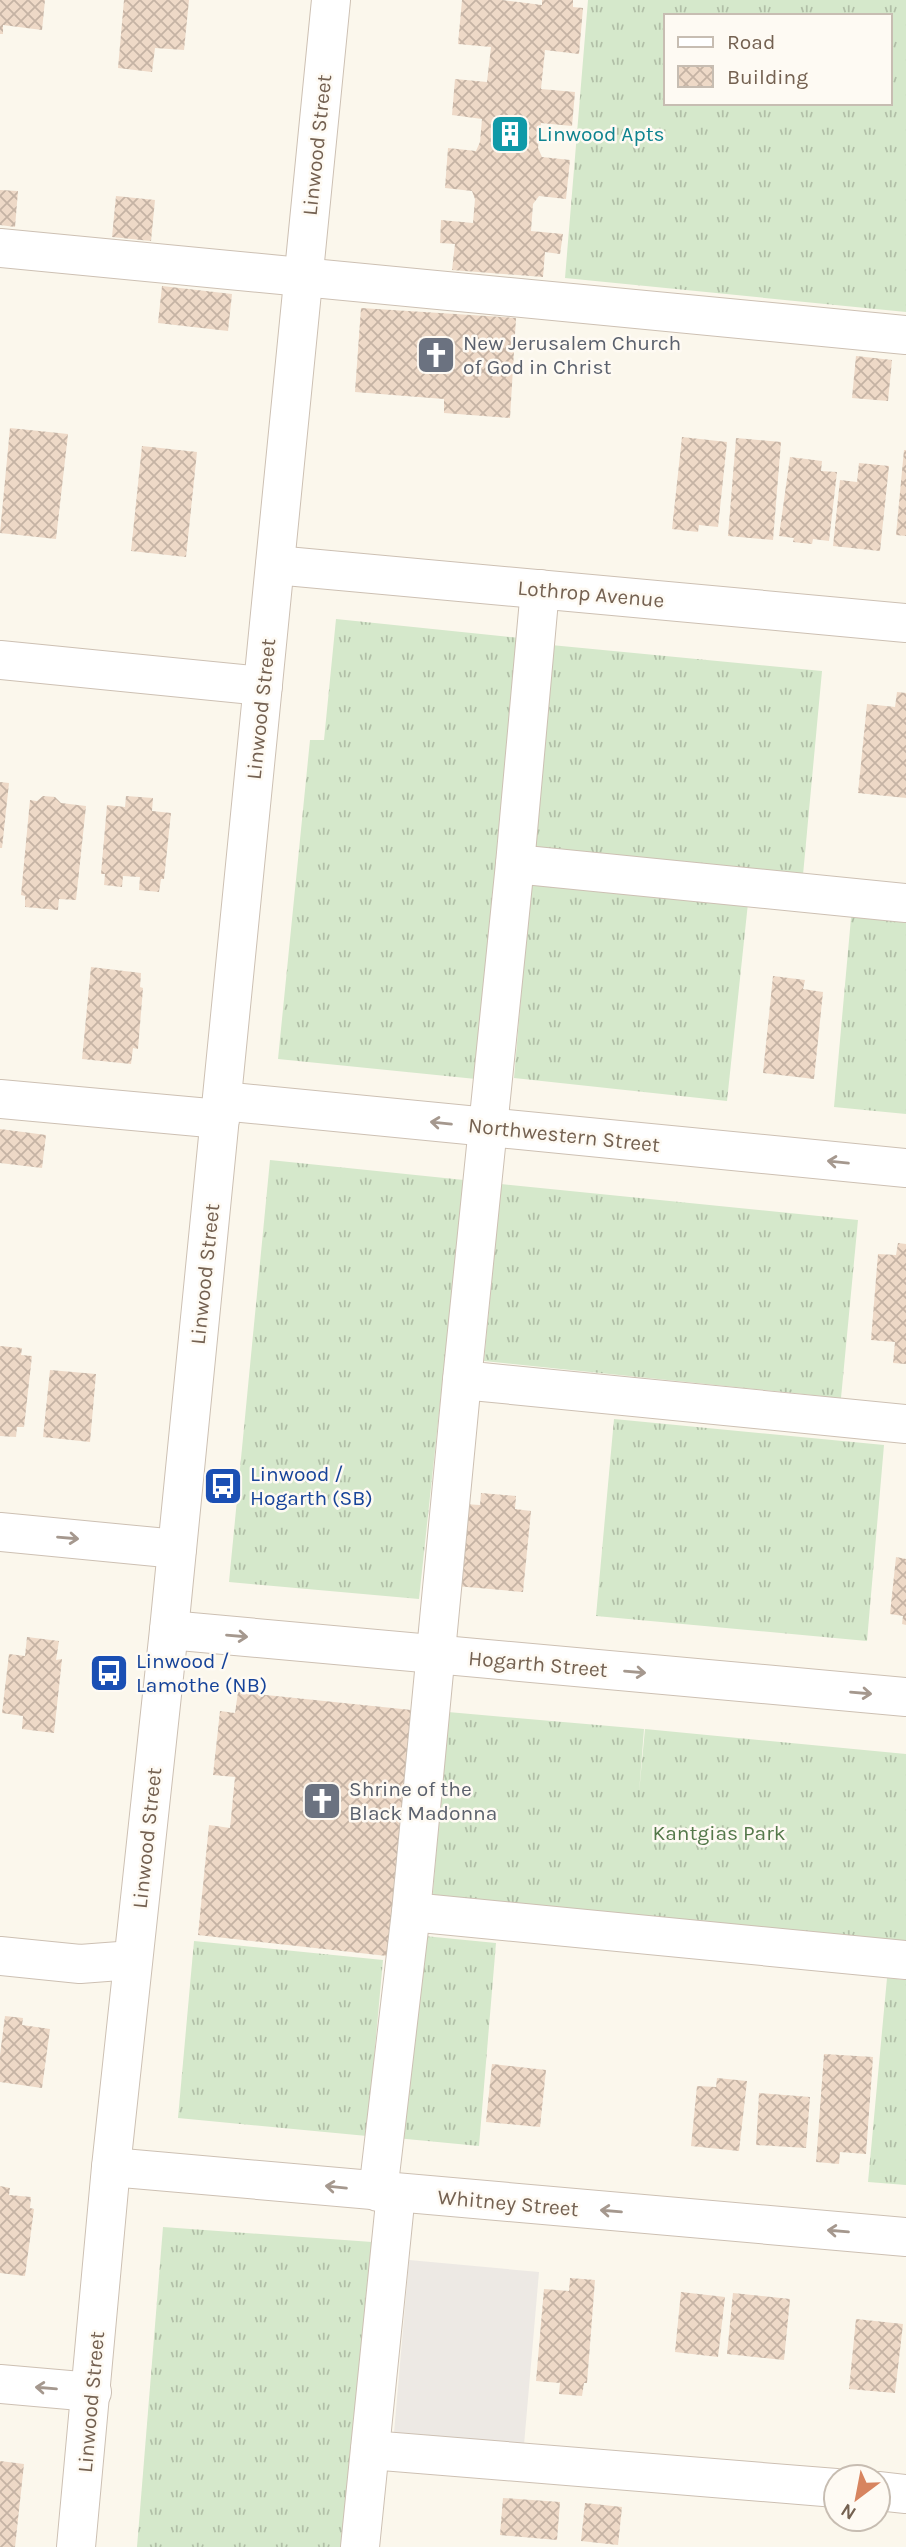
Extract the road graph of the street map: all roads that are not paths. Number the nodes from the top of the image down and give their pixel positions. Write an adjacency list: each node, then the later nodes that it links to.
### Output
1 (331, 0): 3 (street, Linwood Street)
2 (0, 248): 3 (street)
3 (304, 276): 4 (street); 5 (street, Linwood Street)
4 (906, 335)
5 (275, 565): 6 (street, Lothrop Avenue); 9 (street, Linwood Street)
6 (540, 589): 7 (street, Lothrop Avenue); 10 (street)
7 (906, 623)
8 (0, 660): 9 (street)
9 (263, 686): 13 (street, Linwood Street)
10 (515, 864): 11 (street); 14 (street)
11 (906, 903)
12 (0, 1099): 13 (street, Northwestern Street)
13 (221, 1110): 14 (street, Northwestern Street, one-way to 13); 19 (street, Linwood Street)
14 (487, 1128): 15 (street, Northwestern Street, one-way to 14); 16 (street)
15 (906, 1168)
16 (462, 1380): 17 (street); 21 (street)
17 (906, 1424)
18 (0, 1532): 19 (street, one-way to 19)
19 (177, 1549): 20 (street, Linwood Street)
20 (169, 1630): 21 (street, Hogarth Street, one-way to 21); 25 (street, Linwood Street)
21 (436, 1654): 22 (street, Hogarth Street, one-way to 22); 23 (street)
22 (906, 1697)
23 (411, 1912): 26 (street); 28 (street)
24 (0, 1956): 25 (street)
25 (134, 1960): 27 (street, Linwood Street)
26 (906, 1960)
27 (111, 2167): 28 (street, Whitney Street, one-way to 27); 31 (street, Linwood Street)
28 (387, 2192): 29 (street, Whitney Street, one-way to 28); 32 (street)
29 (906, 2236)
30 (0, 2384): 31 (street, one-way to 30)
31 (92, 2392): 34 (street, Linwood Street)
32 (370, 2450): 33 (street); 35 (street)
33 (822, 2487)
34 (76, 2547)
35 (360, 2547)

